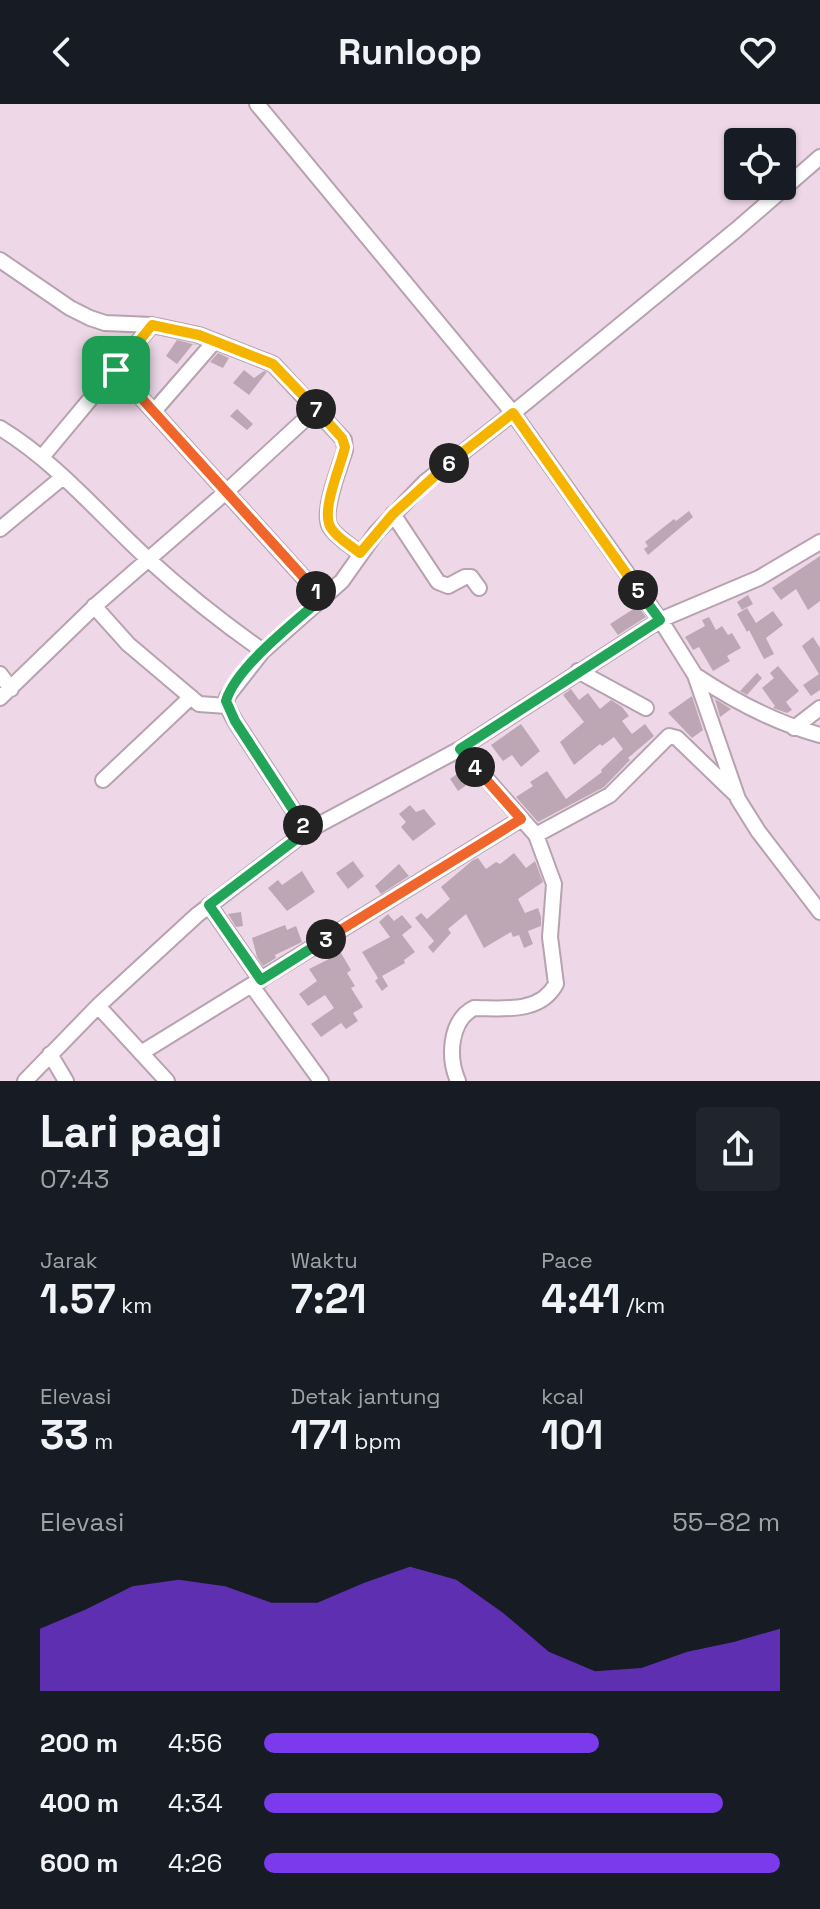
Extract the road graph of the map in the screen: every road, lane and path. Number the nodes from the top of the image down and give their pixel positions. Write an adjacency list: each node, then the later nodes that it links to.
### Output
1 (257, 104): 9 (street)
2 (820, 157): 9 (street)
3 (0, 260): 4 (street)
4 (152, 325): 5 (street); 6 (street)
5 (215, 341): 7 (street); 8 (street)
6 (116, 370): 8 (street); 11 (street)
7 (316, 409): 13 (street); 17 (street)
8 (155, 410): 13 (street)
9 (513, 413): 14 (street); 22 (street)
10 (0, 428): 11 (street)
11 (42, 457): 12 (street)
12 (63, 477): 15 (street); 18 (street)
13 (227, 491): 18 (street); 20 (street)
14 (393, 514): 17 (street); 19 (street)
15 (0, 529)
16 (820, 542): 22 (street)
17 (360, 553): 20 (street)
18 (149, 560): 21 (street); 23 (street)
19 (479, 588)
20 (322, 598): 23 (street)
21 (94, 606): 27 (street); 28 (street)
22 (664, 626): 24 (street); 26 (street)
23 (263, 651): 29 (street)
24 (578, 671): 30 (street); 34 (street)
25 (0, 674): 27 (street)
26 (695, 675): 32 (street); 36 (street)
27 (5, 694)
28 (191, 697): 29 (street); 35 (street)
29 (227, 706): 38 (street)
30 (646, 708)
31 (820, 708): 32 (street)
32 (794, 728): 33 (street)
33 (820, 735)
34 (464, 754): 37 (street); 38 (street)
35 (103, 780)
36 (737, 796): 39 (street); 41 (street)
37 (521, 819): 39 (street); 42 (street)
38 (304, 826): 40 (street)
39 (536, 835): 50 (street)
40 (209, 905): 42 (street); 43 (street)
41 (820, 912)
42 (256, 983): 44 (street); 49 (street)
43 (100, 1008): 44 (street); 45 (street)
44 (141, 1053): 48 (street)
45 (52, 1058): 46 (street); 47 (street)
46 (25, 1081)
47 (66, 1081)
48 (167, 1081)
49 (321, 1081)
50 (458, 1081)

